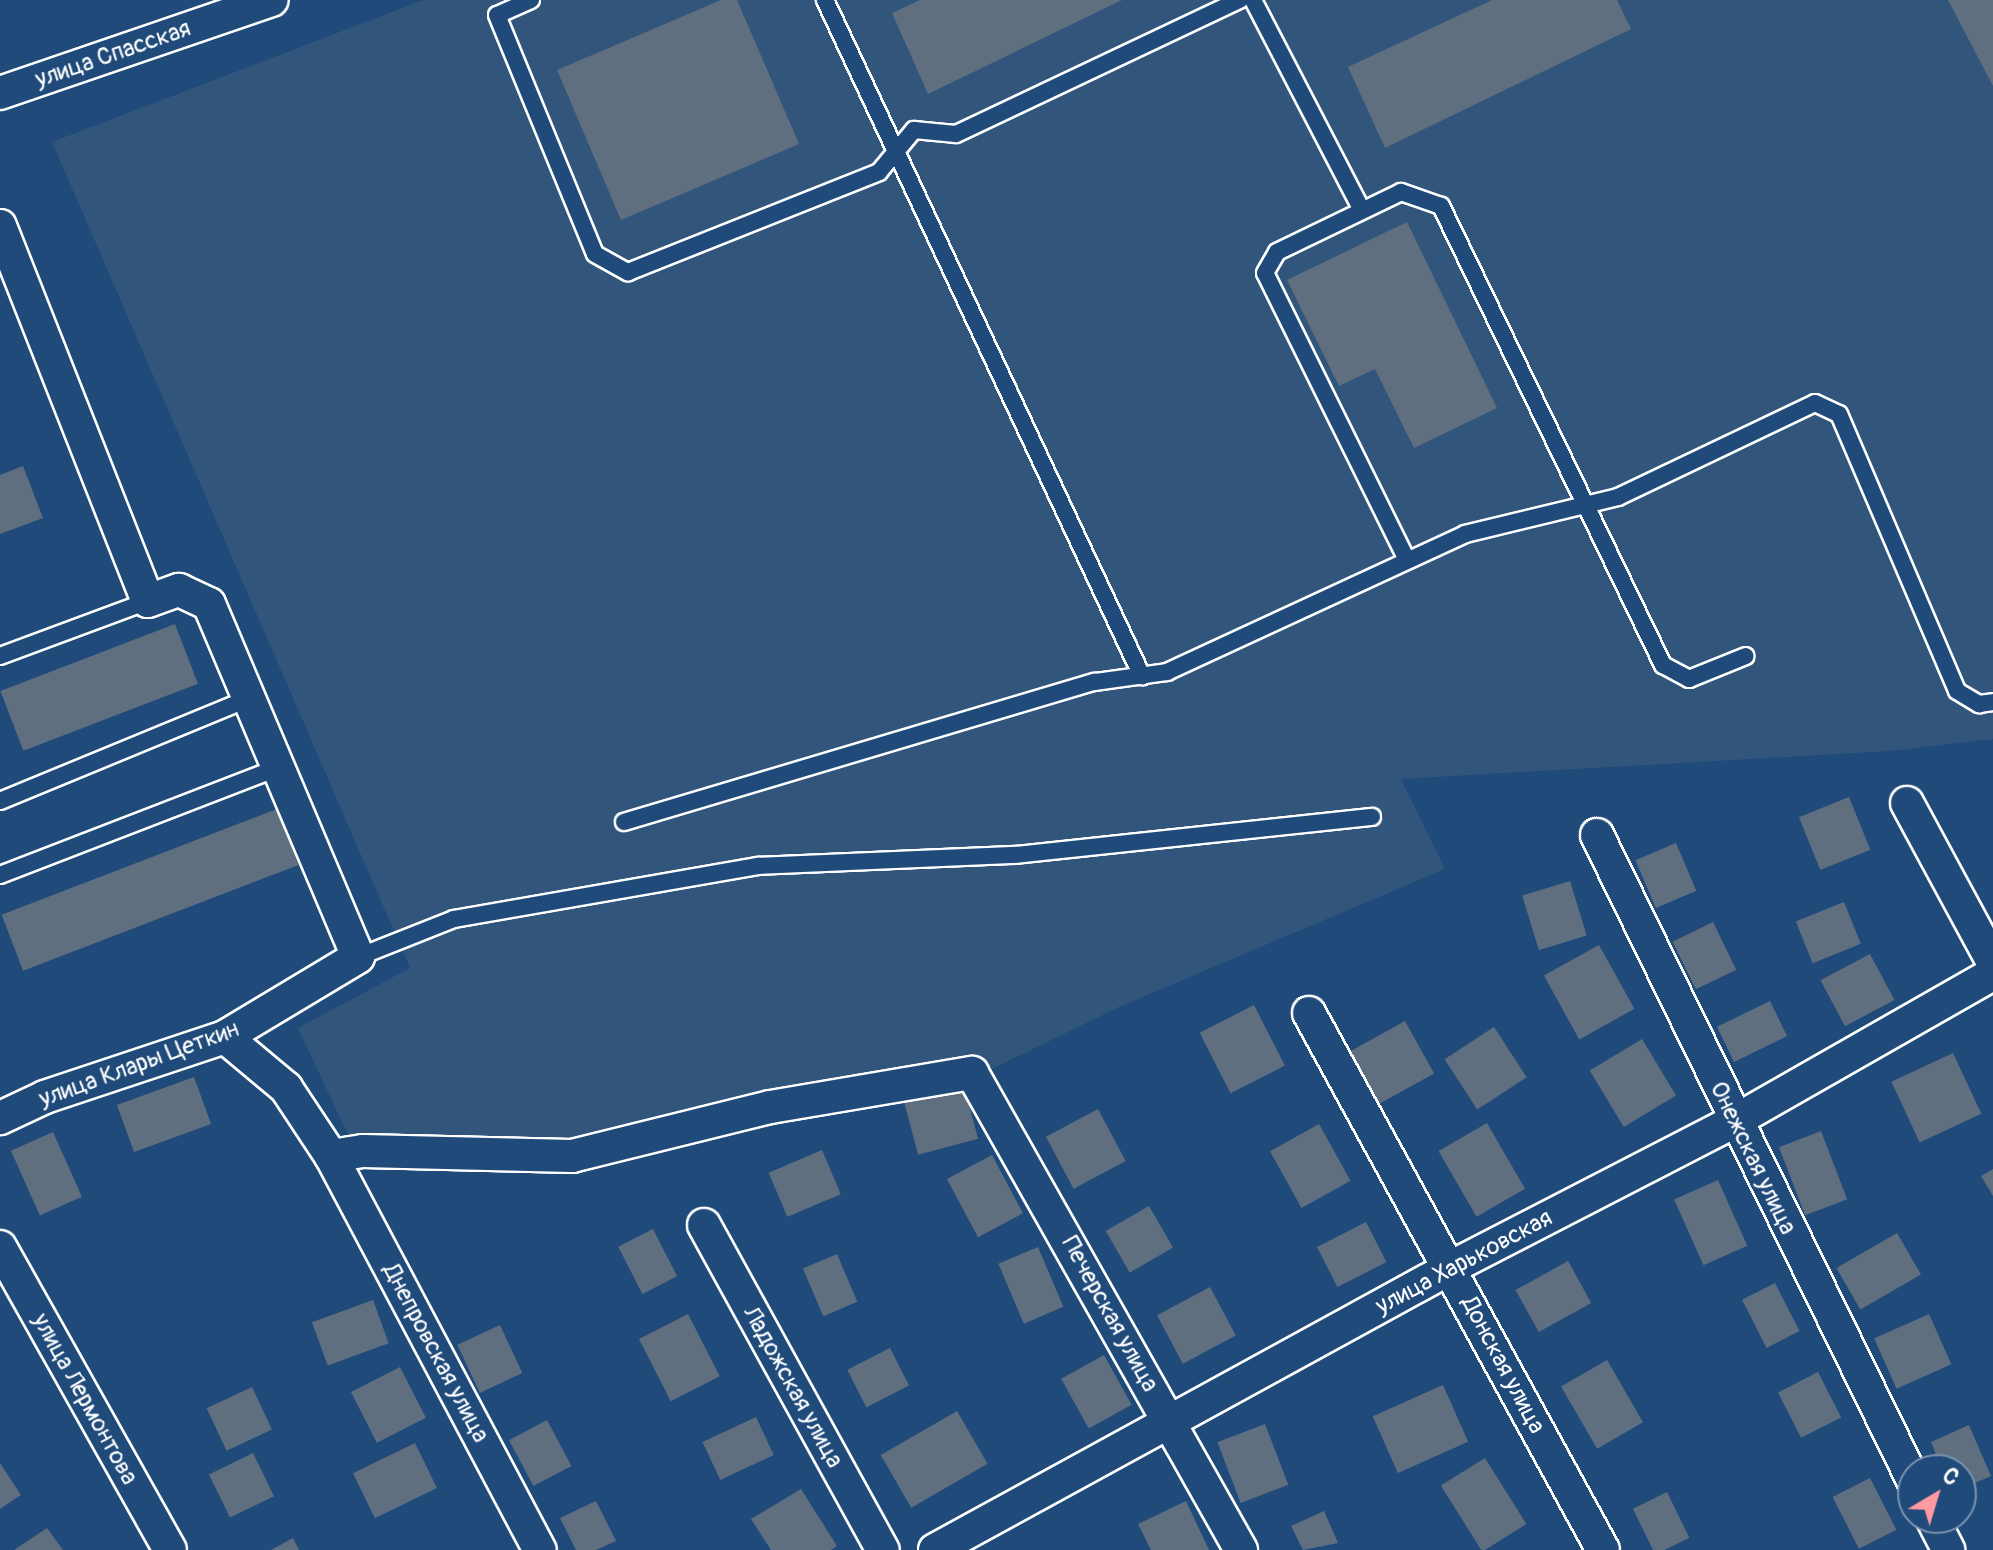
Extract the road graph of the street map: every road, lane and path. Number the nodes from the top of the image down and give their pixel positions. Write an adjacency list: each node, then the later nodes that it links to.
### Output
1 (272, 0): 6 (street, улица Спасская)
2 (531, 0): 8 (lane)
3 (825, 0): 8 (lane)
4 (1240, 0): 8 (lane)
5 (1253, 0): 9 (lane)
6 (198, 11): 7 (street, улица Спасская)
7 (0, 89)
8 (896, 151): 16 (lane)
9 (1362, 210): 11 (lane); 12 (lane)
10 (0, 226): 13 (street)
11 (1584, 505): 12 (lane); 15 (lane); 18 (lane)
12 (1407, 560): 16 (lane)
13 (148, 601): 14 (lane); 17 (street)
14 (0, 656)
15 (1746, 656)
16 (1142, 676): 23 (lane)
17 (248, 699): 19 (street); 20 (lane)
18 (1993, 702)
19 (277, 768): 25 (lane); 26 (street)
20 (0, 801)
21 (1907, 803): 27 (street)
22 (1372, 817): 26 (lane)
23 (624, 822)
24 (1597, 835): 32 (street, Онежская улица)
25 (0, 875)
26 (358, 957): 30 (street, улица Клары Цеткин)
27 (1993, 962)
28 (1993, 974): 32 (street, улица Харьковская)
29 (1309, 1013): 36 (street, Донская улица)
30 (225, 1037): 31 (street, улица Клары Цеткин); 33 (street, Днепровская улица)
31 (0, 1118)
32 (1735, 1121): 36 (street, улица Харьковская); 38 (street, Онежская улица)
33 (331, 1156): 37 (street, Печерская улица); 40 (street, Днепровская улица)
34 (704, 1225): 41 (street, Ладожская улица)
35 (0, 1247): 39 (street, улица Лермонтова)
36 (1450, 1268): 37 (street, улица Харьковская); 44 (street, Донская улица)
37 (1169, 1419): 42 (street, улица Харьковская); 43 (street, Печерская улица)
38 (1900, 1454)
39 (170, 1550)
40 (540, 1550)
41 (883, 1550)
42 (935, 1550)
43 (1241, 1550)
44 (1603, 1550)

